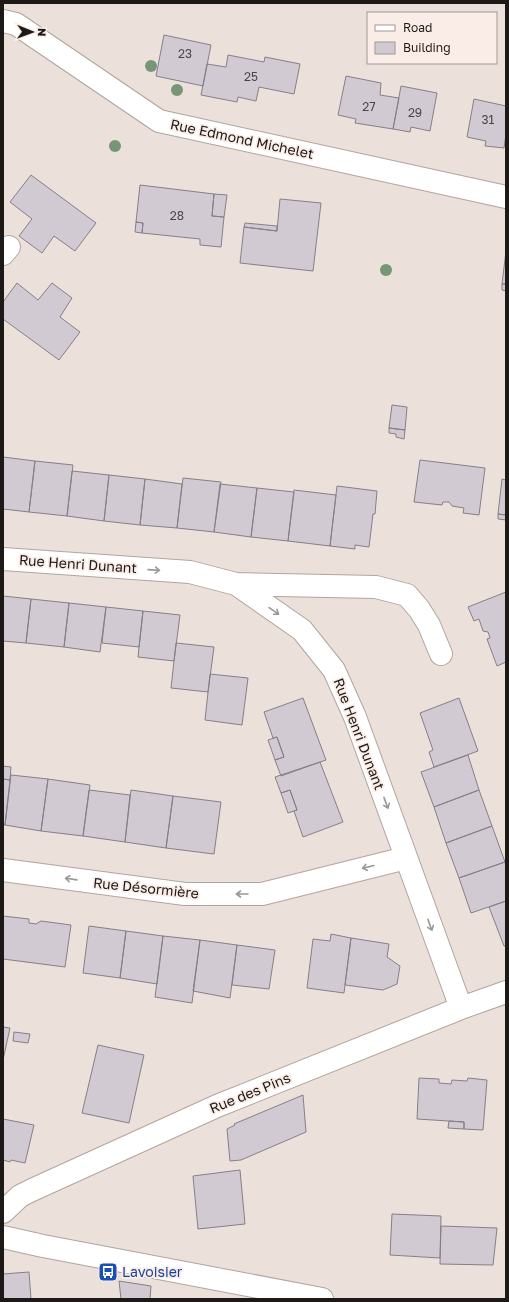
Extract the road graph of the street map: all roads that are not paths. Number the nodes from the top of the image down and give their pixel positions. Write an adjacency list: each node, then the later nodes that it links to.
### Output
1 (3, 21): 2 (street, Rue Edmond Michelet)
2 (506, 197)
3 (3, 559): 4 (street, Rue Henri Dunant, one-way to 4)
4 (236, 584): 5 (street); 6 (street, Rue Henri Dunant, one-way to 6)
5 (441, 654)
6 (406, 858): 7 (street, Rue Désormière, one-way to 7); 9 (street, Rue Henri Dunant, one-way to 9)
7 (3, 870)
8 (506, 992): 9 (street, Rue des Pins)
9 (461, 1008): 10 (street, Rue des Pins)
10 (3, 1212)
11 (3, 1237): 12 (street)
12 (322, 1299)

